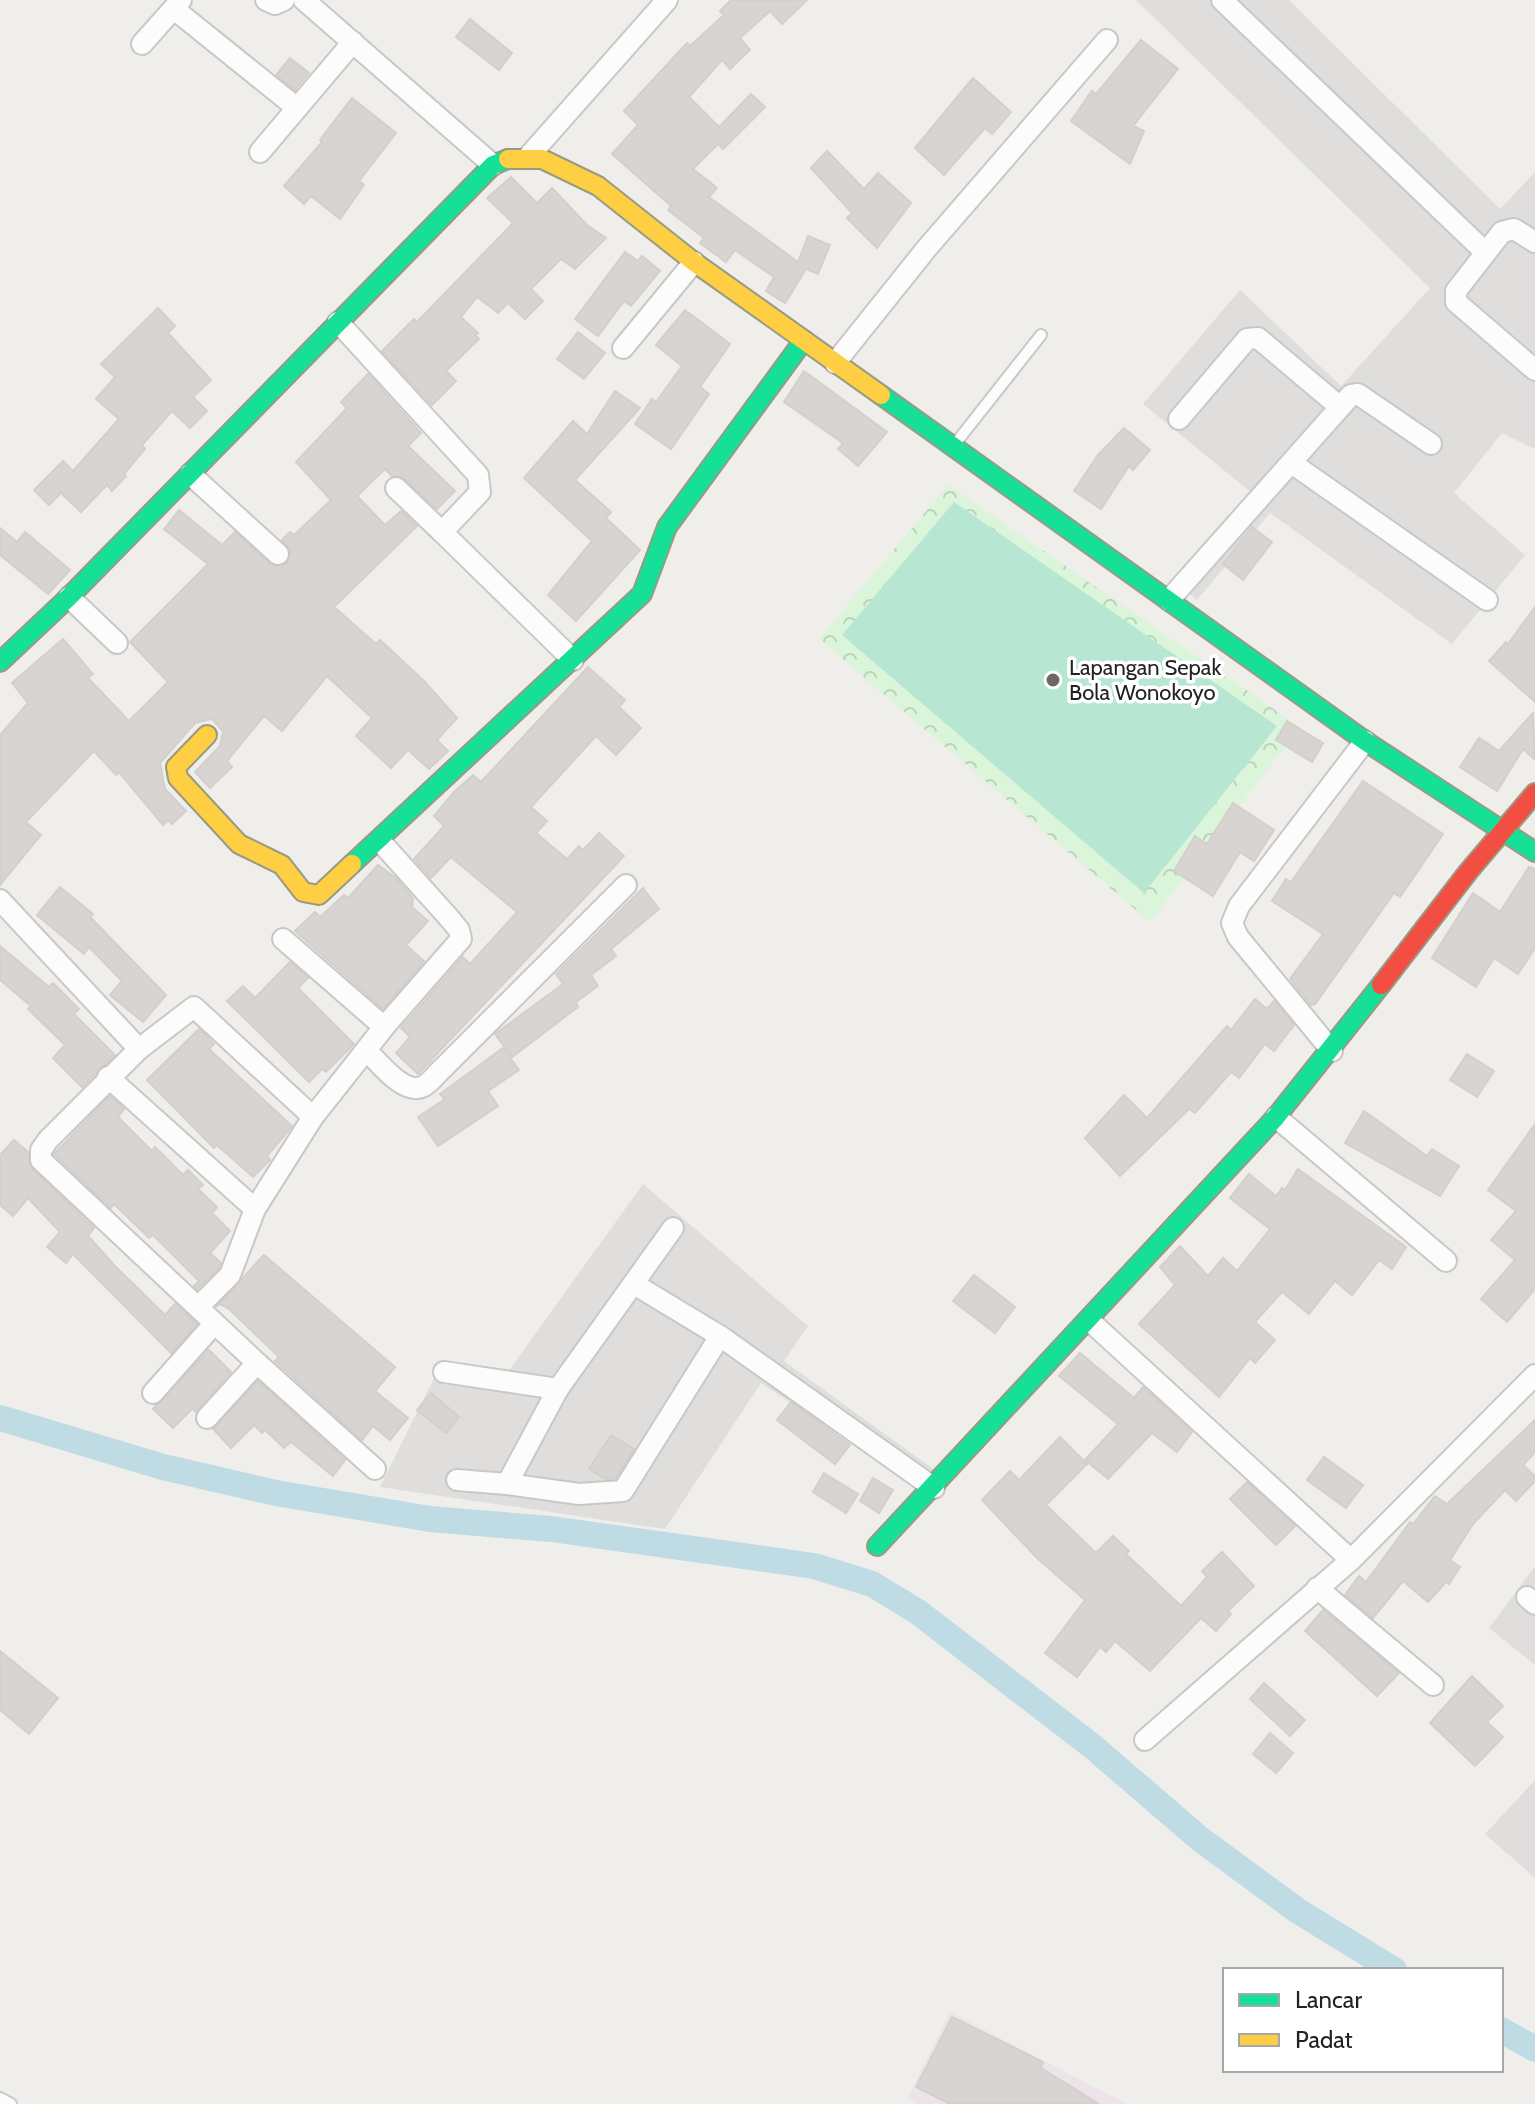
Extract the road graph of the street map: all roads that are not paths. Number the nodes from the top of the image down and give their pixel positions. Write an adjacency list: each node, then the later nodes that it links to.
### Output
1 (266, 0): 2 (street)
2 (284, 0)
3 (304, 0): 8 (street)
4 (667, 0): 12 (street)
5 (1222, 0): 15 (street)
6 (178, 4): 9 (street); 10 (street)
7 (1107, 40): 21 (street)
8 (353, 42): 10 (street); 13 (street)
9 (142, 44)
10 (297, 108): 11 (street)
11 (260, 152)
12 (529, 156): 13 (street); 16 (street)
13 (493, 165): 17 (street)
14 (1535, 242): 15 (street)
15 (1485, 252): 22 (street)
16 (694, 262): 19 (street); 20 (street)
17 (338, 322): 28 (street); 30 (street)
18 (1041, 335): 26 (lane)
19 (804, 340): 21 (street); 36 (street)
20 (623, 348)
21 (835, 363): 26 (street)
22 (1535, 370)
23 (1340, 407): 24 (street); 25 (street); 27 (street)
24 (1179, 419)
25 (1431, 444)
26 (954, 445): 33 (street)
27 (1293, 464): 33 (street); 34 (street)
28 (190, 474): 31 (street); 32 (street)
29 (396, 488): 30 (street)
30 (442, 532): 36 (street)
31 (278, 554)
32 (69, 597): 35 (street); 37 (street)
33 (1169, 600): 39 (street)
34 (1487, 600)
35 (117, 643)
36 (573, 660): 42 (street)
37 (0, 662)
38 (207, 735): 42 (street)
39 (1365, 741): 41 (street); 50 (street)
40 (1535, 793): 41 (street)
41 (1502, 829): 43 (street); 50 (street)
42 (374, 846): 47 (street)
43 (1535, 852)
44 (626, 885): 49 (street)
45 (0, 900): 48 (street)
46 (283, 939): 47 (street)
47 (384, 1027): 49 (street)
48 (139, 1049): 51 (street); 52 (street)
49 (366, 1050): 52 (street)
50 (1332, 1051): 53 (street)
51 (108, 1077): 54 (street); 58 (street)
52 (313, 1117): 54 (street)
53 (1276, 1117): 56 (street); 59 (street)
54 (255, 1209): 58 (street)
55 (673, 1228): 57 (street)
56 (1446, 1261)
57 (634, 1284): 61 (street); 65 (street)
58 (198, 1307): 60 (street)
59 (1090, 1321): 71 (street); 73 (street)
60 (214, 1324): 62 (street); 66 (street)
61 (720, 1336): 70 (street); 71 (street)
62 (257, 1363): 67 (street); 68 (street)
63 (444, 1372): 65 (street)
64 (1535, 1375): 73 (street)
65 (558, 1389): 70 (street)
66 (153, 1393)
67 (207, 1418)
68 (375, 1469)
69 (457, 1480): 70 (street)
70 (507, 1484)
71 (934, 1488): 72 (street)
72 (877, 1546)
73 (1351, 1560): 74 (street)
74 (1317, 1588): 75 (street); 76 (street)
75 (1433, 1685)
76 (1145, 1740)
77 (0, 2098): 78 (lane)
78 (11, 2104)

